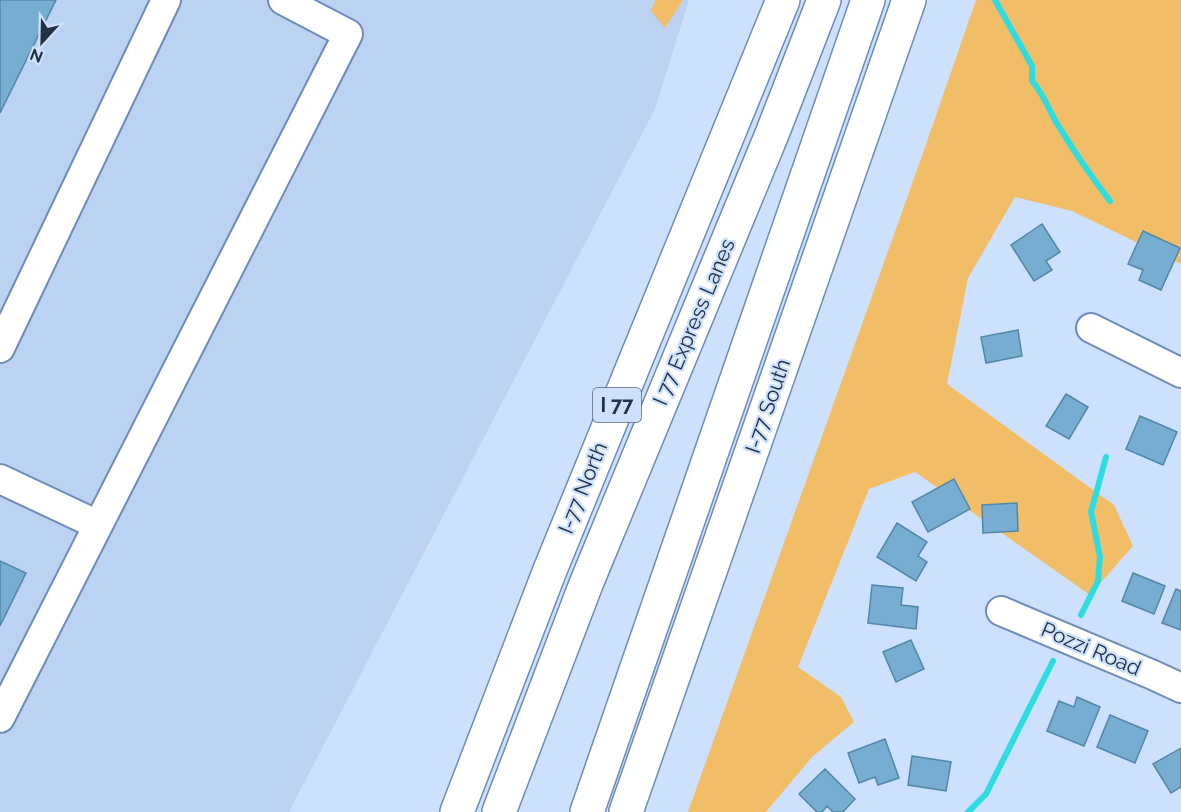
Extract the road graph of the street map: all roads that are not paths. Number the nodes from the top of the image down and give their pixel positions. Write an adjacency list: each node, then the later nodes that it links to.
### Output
1 (166, 0): 8 (street)
2 (283, 0): 11 (street)
3 (783, 0): 17 (highway, I-77 North / I 77)
4 (824, 0): 13 (highway, I 77 Express Lanes / I 77)
5 (868, 0): 12 (highway)
6 (909, 0): 22 (highway, I-77 South)
7 (1091, 328): 9 (street)
8 (0, 348)
9 (1181, 373)
10 (0, 479): 11 (street)
11 (98, 525): 16 (street)
12 (670, 569): 20 (highway); 21 (highway)
13 (576, 610): 18 (highway, I 77 Express Lanes / I 77); 19 (highway)
14 (1001, 611): 15 (street, Pozzi Road)
15 (1181, 688)
16 (0, 718)
17 (457, 812)
18 (499, 812)
19 (520, 812)
20 (563, 812)
21 (587, 812)
22 (626, 812)

